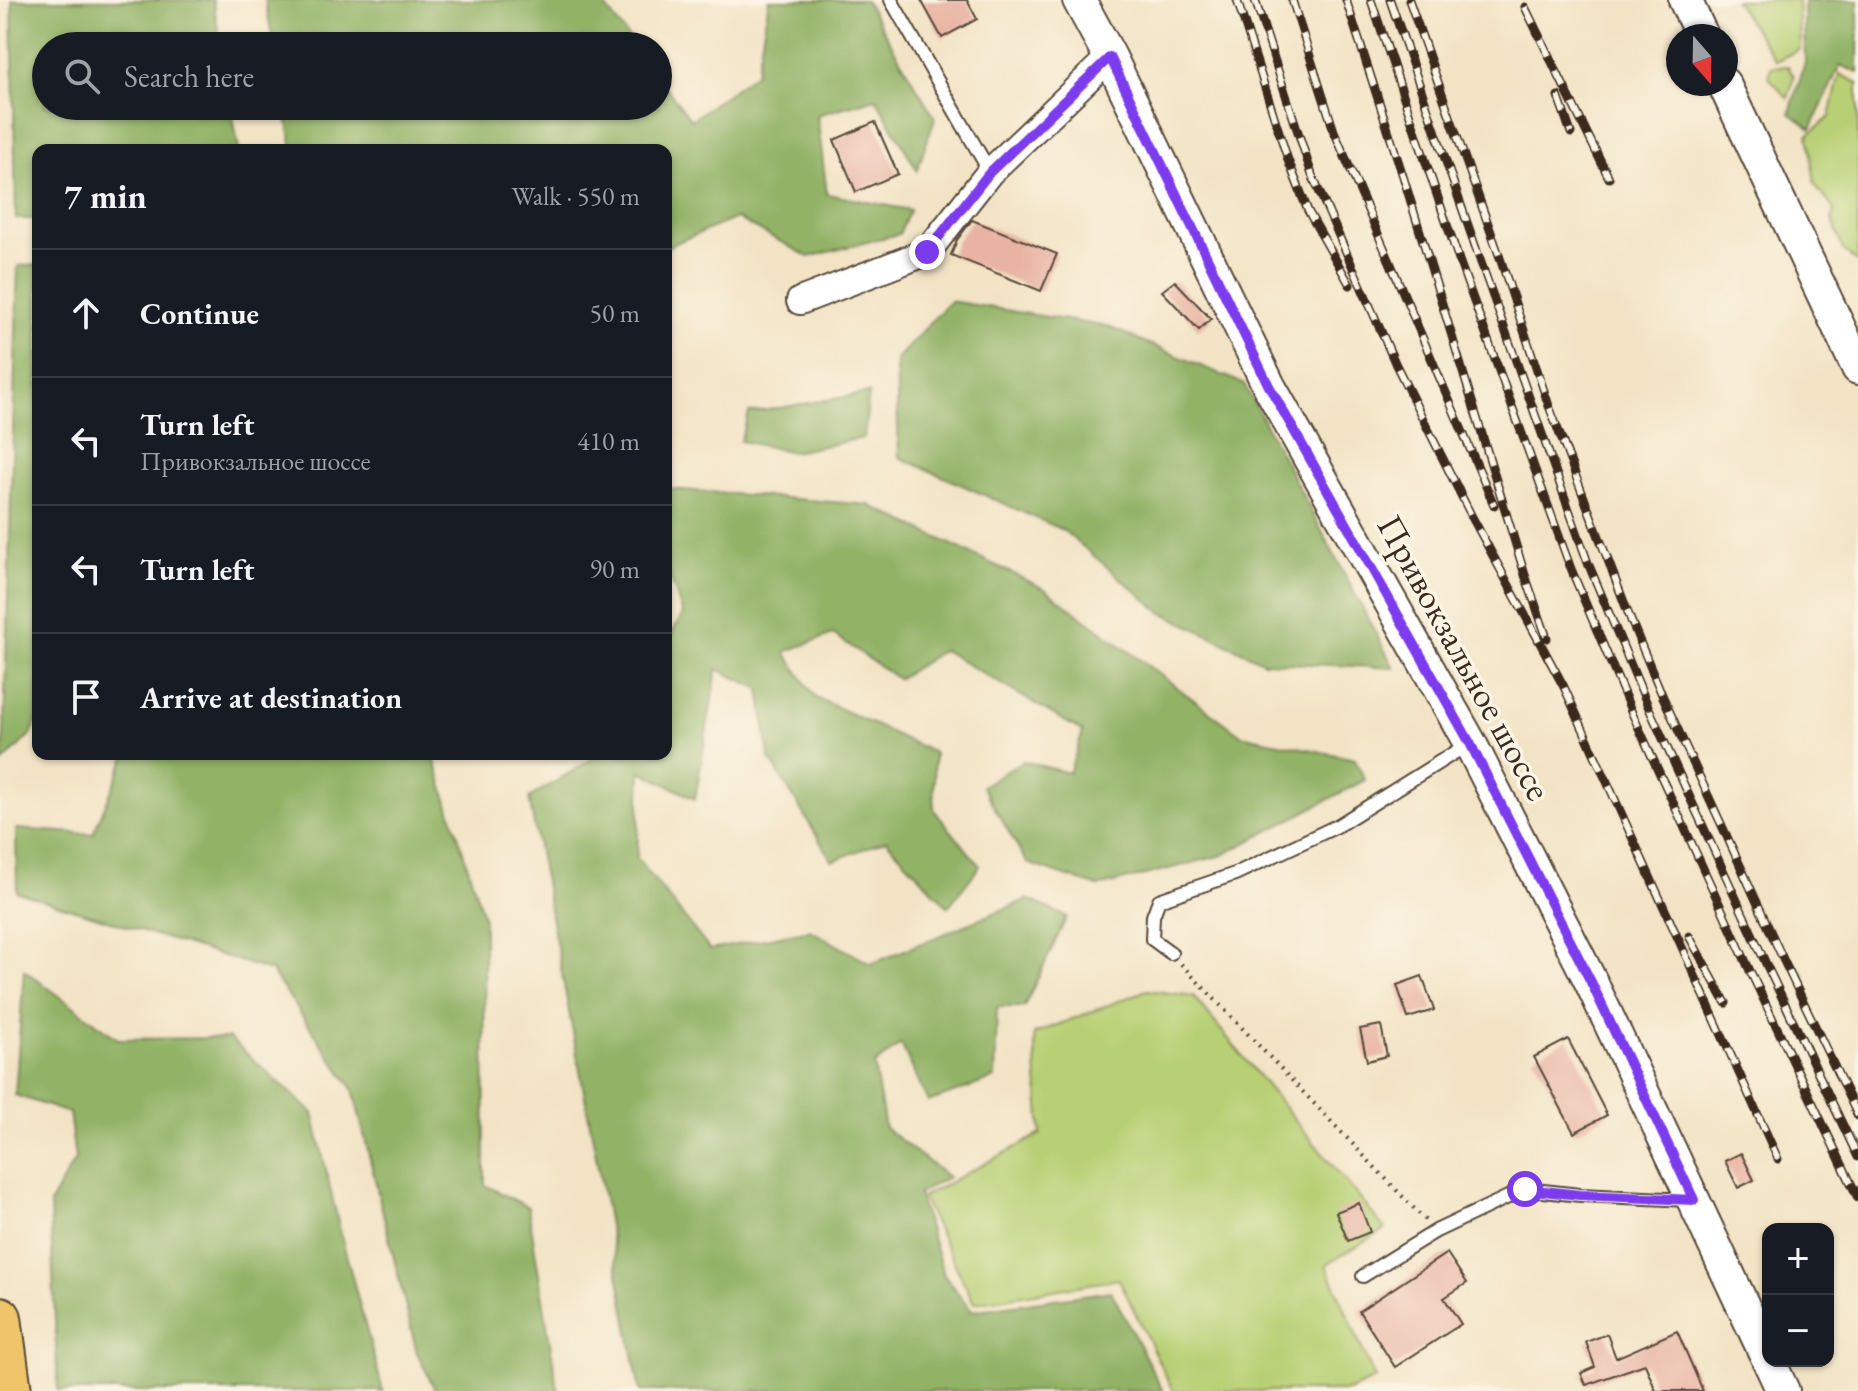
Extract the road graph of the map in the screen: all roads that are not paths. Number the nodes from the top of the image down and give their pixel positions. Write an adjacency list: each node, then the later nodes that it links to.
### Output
1 (891, 0): 7 (lane)
2 (1079, 0): 5 (street, Привокзальное шоссе)
3 (1685, 0): 4 (street)
4 (1696, 24)
5 (1110, 57): 7 (street); 10 (street, Привокзальное шоссе)
6 (1730, 96): 9 (street)
7 (990, 172): 8 (street)
8 (800, 301)
9 (1858, 368)
10 (1470, 743): 11 (lane); 12 (street, Привокзальное шоссе)
11 (1171, 953)
12 (1694, 1200): 13 (lane); 15 (street, Привокзальное шоссе)
13 (1363, 1276)
14 (0, 1318): 17 (highway)
15 (1762, 1347)
16 (1771, 1367): 18 (street, Привокзальное шоссе)
17 (10, 1391)
18 (1783, 1391)

